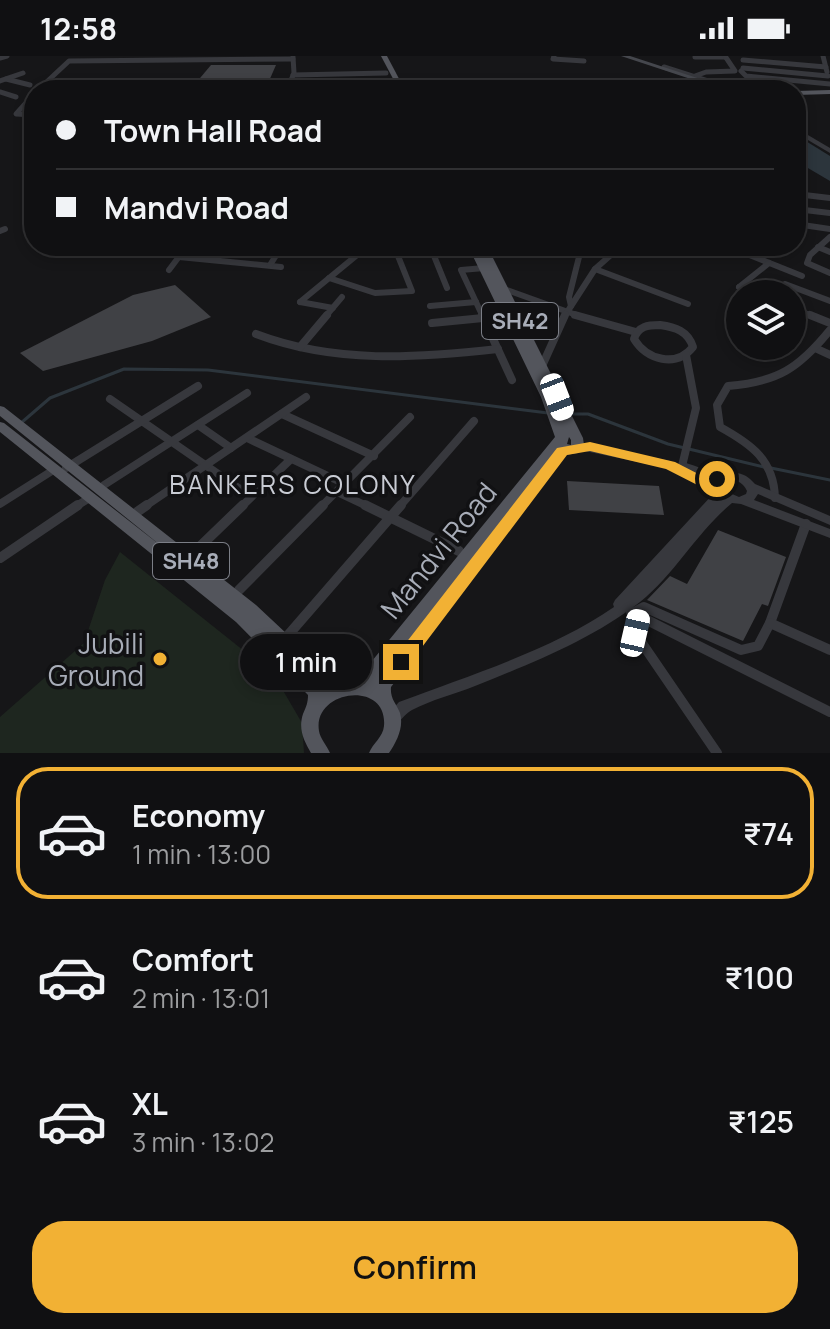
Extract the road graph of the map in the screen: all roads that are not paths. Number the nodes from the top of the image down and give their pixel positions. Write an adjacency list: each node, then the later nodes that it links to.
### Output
1 (7, 56): 9 (street)
2 (381, 56): 18 (main road); 26 (main road)
3 (554, 56): 12 (street)
4 (626, 56): 19 (street); 27 (main road)
5 (725, 56): 7 (street); 19 (street)
6 (816, 56): 8 (street)
7 (695, 57)
8 (825, 57): 14 (street)
9 (0, 58)
10 (293, 58): 15 (street); 23 (street)
11 (743, 60): 13 (street)
12 (584, 61)
13 (782, 64): 14 (street); 16 (street)
14 (826, 67): 20 (street)
15 (294, 72): 18 (street); 24 (street)
16 (783, 72): 20 (street); 21 (street); 21 (street)
17 (23, 73): 22 (street)
18 (386, 73): 25 (main road)
19 (694, 76): 28 (street)
20 (828, 76): 32 (street)
21 (784, 79): 29 (street)
22 (3, 80): 30 (street)
23 (47, 80)
24 (291, 80)
25 (390, 80)
26 (396, 80)
27 (702, 80)
28 (705, 80)
29 (788, 80)
30 (24, 84)
31 (806, 84): 32 (street)
32 (829, 89): 33 (main road)
33 (806, 91)
34 (0, 92): 35 (street)
35 (16, 97)
36 (806, 136): 37 (street)
37 (830, 151)
38 (806, 195): 39 (street)
39 (830, 198)
40 (806, 210): 41 (street)
41 (830, 213)
42 (806, 225): 43 (street)
43 (830, 229)
44 (830, 237): 45 (street)
45 (818, 247): 46 (street); 64 (street)
46 (830, 252)
47 (179, 256): 63 (street)
48 (214, 256): 59 (street)
49 (276, 256): 59 (street)
50 (356, 256): 66 (street)
51 (398, 256): 66 (street)
52 (434, 256): 68 (street)
53 (478, 256): 61 (main road, SH42)
54 (487, 256): 69 (main road, SH42)
55 (608, 256): 62 (street)
56 (752, 256): 58 (street)
57 (579, 257): 77 (street)
58 (769, 263): 65 (street); 67 (street)
59 (270, 265): 60 (street)
60 (281, 267)
61 (484, 268): 73 (street); 95 (main road, SH42)
62 (595, 269): 74 (street); 77 (street)
63 (169, 270)
64 (830, 273)
65 (802, 276)
66 (329, 278): 76 (street)
67 (748, 280)
68 (447, 288)
69 (504, 289): 77 (street); 90 (main road, SH42)
70 (806, 292): 72 (street)
71 (342, 297): 76 (street)
72 (830, 301)
73 (476, 302): 75 (street); 79 (street)
74 (688, 304)
75 (430, 306)
76 (333, 308): 85 (street)
77 (569, 310): 83 (street); 90 (street)
78 (806, 314): 81 (street)
79 (483, 318): 80 (street); 87 (street)
80 (432, 323)
81 (830, 323)
82 (830, 330): 86 (street)
83 (636, 332): 88 (street); 88 (street)
84 (256, 334): 85 (street)
85 (300, 347): 87 (street)
86 (815, 348): 89 (street); 120 (street)
87 (498, 349): 91 (street)
88 (686, 355): 110 (street)
89 (830, 355)
90 (542, 366): 95 (main road, SH42)
91 (512, 380)
92 (198, 386): 101 (street)
93 (247, 393): 102 (street)
94 (306, 397): 97 (street)
95 (552, 397): 104 (main road, SH42)
96 (110, 399): 101 (street)
97 (282, 414): 103 (street); 107 (street)
98 (410, 417): 107 (street)
99 (2, 418): 111 (main road, SH48)
100 (474, 421): 124 (street)
101 (141, 422): 105 (street); 111 (street)
102 (198, 425): 105 (street); 106 (street)
103 (247, 438): 106 (street); 108 (street)
104 (569, 438): 110 (street); 117 (street); 136 (main road, Mandvi Road); 138 (main road, Mandvi Road)
105 (171, 442): 109 (street); 114 (street)
106 (231, 448): 109 (street)
107 (374, 456): 113 (street)
108 (291, 459): 113 (street); 118 (street)
109 (206, 465): 118 (street); 123 (street)
110 (682, 466): 112 (street)
111 (61, 469): 119 (main road, SH48); 122 (street); 130 (main road, SH48)
112 (721, 477): 115 (street); 117 (street)
113 (345, 484): 116 (street)
114 (104, 485)
115 (752, 487): 120 (street); 121 (street)
116 (337, 492): 124 (street); 131 (street)
117 (722, 494): 121 (street); 132 (street)
118 (250, 496): 130 (street)
119 (91, 497): 129 (street); 130 (main road, SH48)
120 (775, 498): 125 (street)
121 (744, 501): 126 (street)
122 (0, 504)
123 (137, 512)
124 (388, 517): 128 (street); 134 (street)
125 (830, 521)
126 (806, 524): 127 (street); 133 (street)
127 (830, 534)
128 (459, 551)
129 (0, 558)
130 (183, 562): 134 (main road, SH48)
131 (239, 590)
132 (626, 613): 133 (street); 138 (street); 139 (street); 142 (street)
133 (770, 623): 135 (street)
134 (279, 645): 136 (main road, SH48); 137 (main road, SH48)
135 (830, 650)
136 (348, 687): 137 (main road, Mandvi Road); 138 (main road)
137 (316, 706): 141 (main road)
138 (392, 707): 140 (main road, Mandvi Road)
139 (830, 712)
140 (384, 750)
141 (319, 752)
142 (717, 753)

